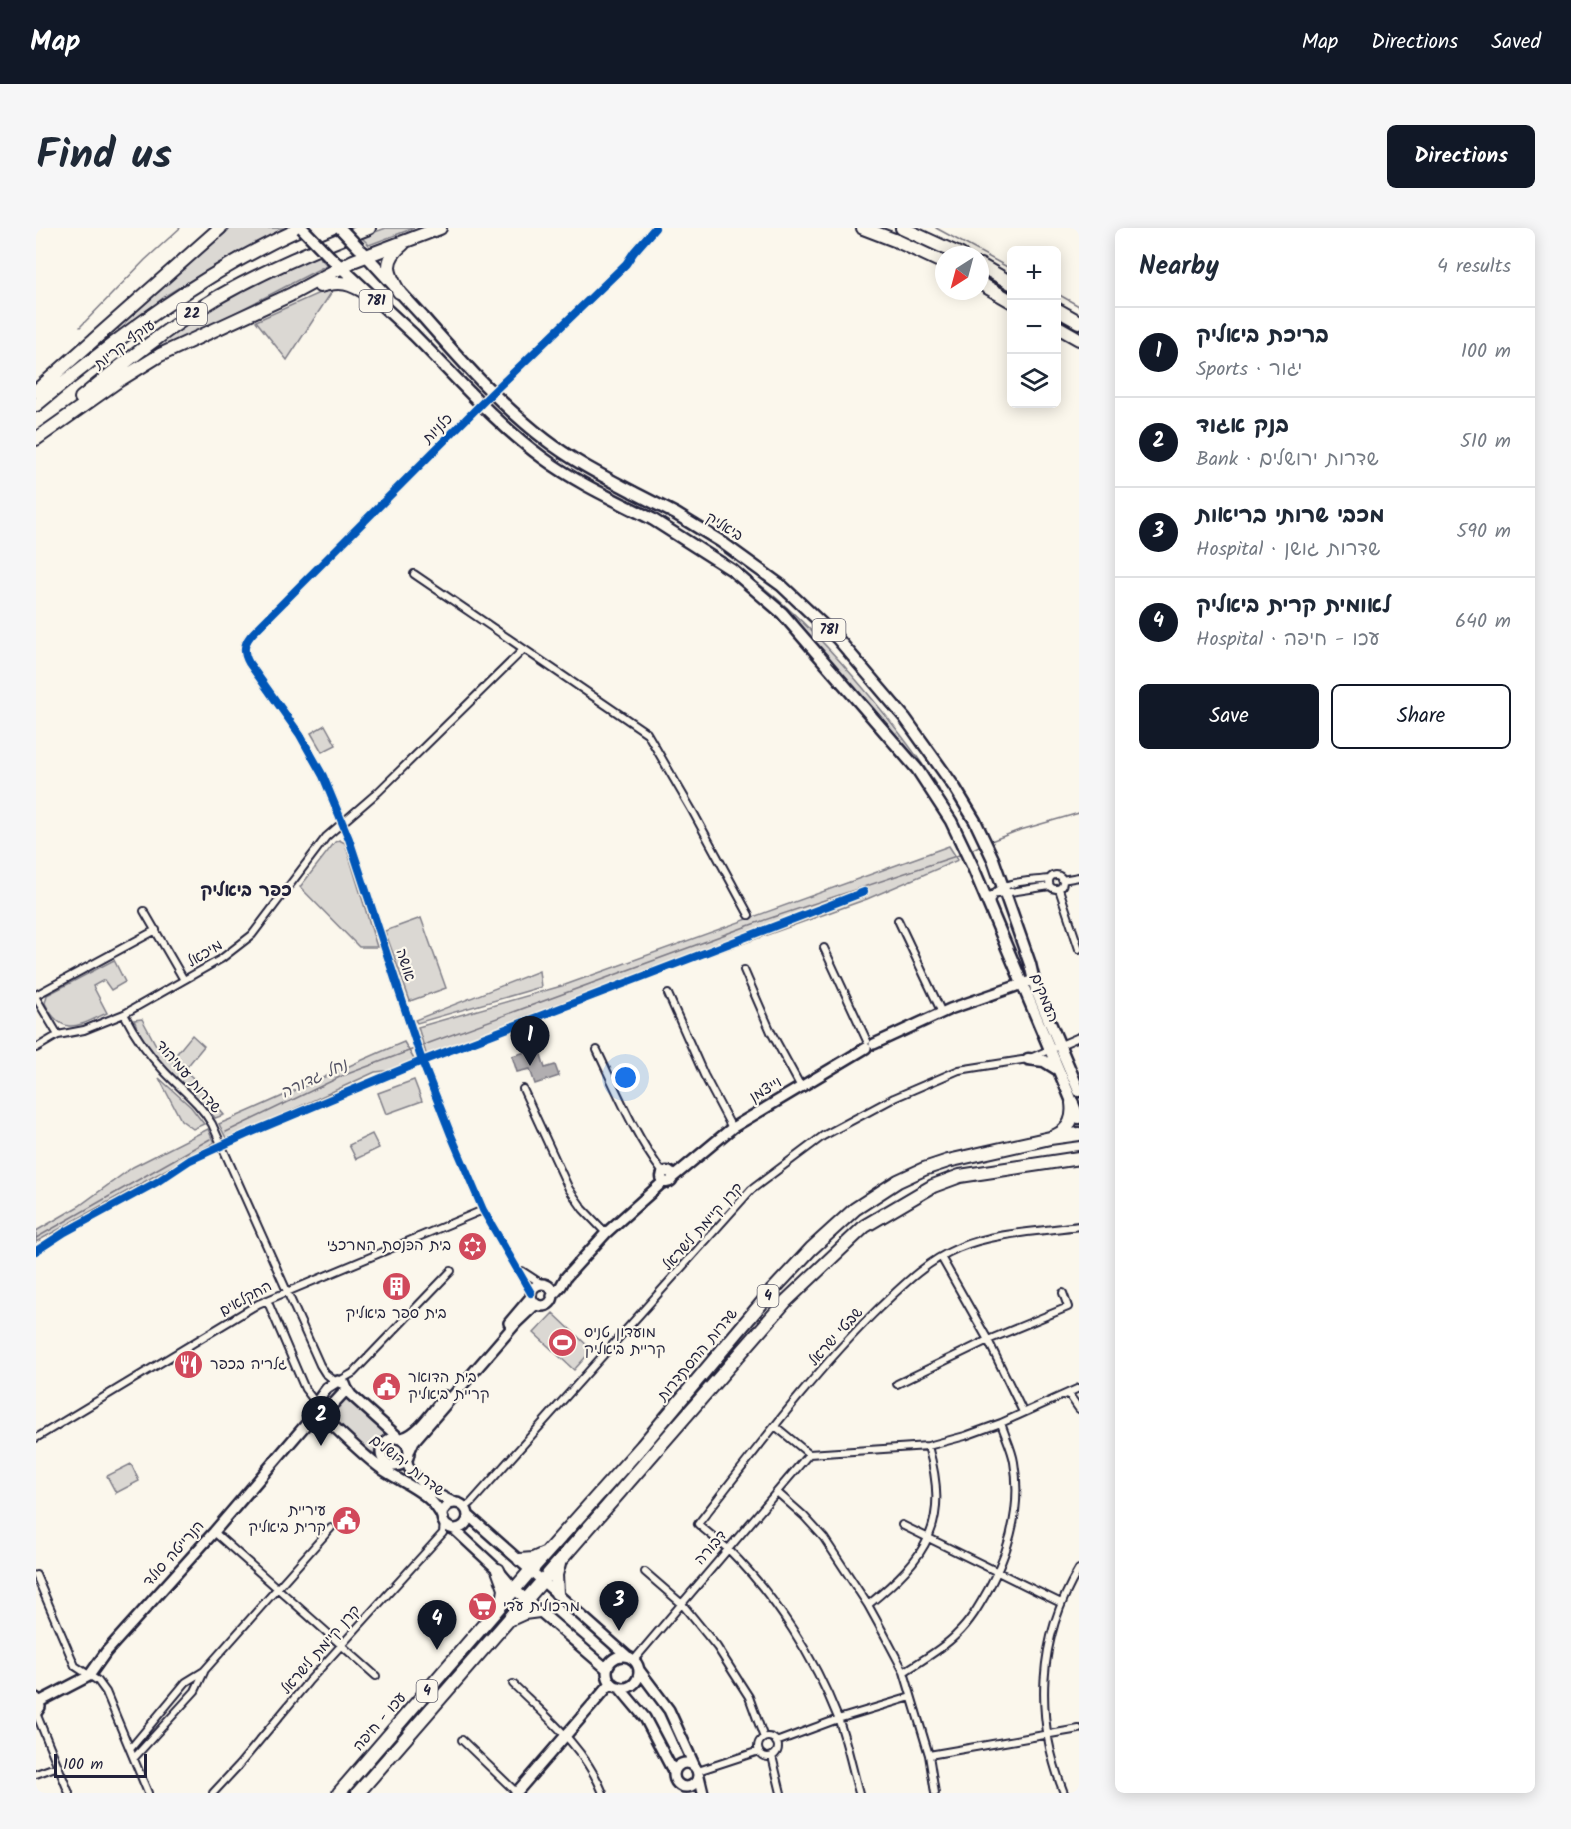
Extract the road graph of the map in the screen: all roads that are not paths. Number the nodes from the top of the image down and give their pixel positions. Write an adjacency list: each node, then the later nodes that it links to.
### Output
1 (220, 228): 25 (highway)
2 (302, 228): 13 (main road, ביאליק / 781, bridge); 26 (highway, עוקף קריות / 22)
3 (340, 228): 11 (main road, 781, bridge)
4 (369, 228): 27 (highway, עוקף קריות / 22)
5 (440, 228): 9 (highway)
6 (863, 228): 12 (highway)
7 (902, 228): 10 (highway)
8 (653, 230): 30 (street, כלניות)
9 (408, 240): 11 (highway); 17 (highway)
10 (941, 246)
11 (363, 252): 13 (highway); 17 (main road, ביאליק / 781)
12 (935, 259)
13 (340, 268): 18 (main road, ביאליק / 781); 19 (highway)
14 (989, 271): 15 (highway)
15 (1007, 281)
16 (989, 288): 20 (highway)
17 (399, 292): 36 (main road, ביאליק / 781, bridge)
18 (368, 294): 19 (highway); 37 (main road, ביאליק / 781, bridge)
19 (290, 296): 27 (highway)
20 (1009, 300)
21 (1061, 312): 22 (highway)
22 (1079, 322)
23 (1061, 329): 24 (highway)
24 (1079, 339)
25 (36, 391)
26 (36, 405)
27 (36, 437)
28 (414, 574): 29 (street)
29 (524, 649): 31 (street, מיכאל); 39 (street)
30 (244, 651): 31 (street, אושה)
31 (343, 822): 45 (street, מיכאל); 72 (street, אושה)
32 (1079, 877): 33 (street)
33 (1062, 880): 34 (street); 35 (street)
34 (1050, 883): 35 (street); 36 (street)
35 (1059, 889): 43 (street)
36 (1005, 890): 37 (street); 46 (main road, העמקים / 781)
37 (989, 896): 47 (main road, העמקים / 781)
38 (144, 911): 41 (street)
39 (749, 915)
40 (898, 920): 50 (street)
41 (156, 930): 45 (street); 49 (street)
42 (824, 948): 54 (street)
43 (1079, 949)
44 (744, 970): 60 (street)
45 (184, 980): 51 (street, מיכאל)
46 (1034, 980): 47 (street, וייצמן); 56 (main road, העמקים / 781)
47 (1022, 983): 50 (street, וייצמן); 56 (main road, העמקים / 781)
48 (668, 994): 65 (street)
49 (36, 997): 52 (street)
50 (942, 1013): 54 (street, וייצמן)
51 (124, 1014): 52 (street, מיכאל); 80 (street, שדרות עמיהוד)
52 (58, 1035): 55 (street, מיכאל)
53 (1078, 1037): 56 (street, קרן קיימת לישראל)
54 (869, 1044): 60 (street, וייצמן)
55 (36, 1048)
56 (1054, 1049): 58 (street, קרן קיימת לישראל); 59 (main road, העמקים / 781); 62 (main road, העמקים / 781)
57 (597, 1050): 71 (street)
58 (1028, 1059): 59 (main road); 107 (street, קרן קיימת לישראל)
59 (1057, 1069): 63 (main road, העמקים / 781)
60 (801, 1087): 65 (street, וייצמן)
61 (523, 1089): 74 (street)
62 (1079, 1091)
63 (1072, 1103): 64 (main road, העמקים / 781); 67 (highway)
64 (1079, 1118)
65 (732, 1128): 71 (street, וייצמן)
66 (1079, 1134): 67 (highway, שדרות ההסתדרות / 4)
67 (1050, 1138): 115 (highway, שדרות ההסתדרות / 4)
68 (1079, 1158): 69 (highway, שדרות ההסתדרות / 4)
69 (1060, 1161): 70 (highway); 117 (highway, שדרות ההסתדרות / 4)
70 (1079, 1164)
71 (667, 1176): 74 (street, וייצמן)
72 (483, 1210): 76 (street, אושה); 80 (street, החקלאים)
73 (1079, 1226): 75 (street, שבטי ישראל)
74 (606, 1233): 78 (street, וייצמן)
75 (941, 1257): 85 (street); 97 (street, שבטי ישראל)
76 (518, 1268): 79 (street, אושה); 83 (street, אושה)
77 (451, 1271): 86 (street)
78 (566, 1277): 79 (street, וייצמן); 82 (street, וייצמן)
79 (544, 1284): 82 (street); 83 (street)
80 (288, 1290): 84 (street, החקלאים); 87 (street)
81 (1063, 1293): 85 (street)
82 (552, 1296): 83 (street)
83 (533, 1298): 99 (street); 102 (street)
84 (267, 1300): 92 (street); 98 (street, החקלאים)
85 (988, 1340): 88 (street); 94 (street)
86 (353, 1373): 87 (street); 89 (street)
87 (337, 1382): 89 (street, שדרות ירושלים); 92 (street)
88 (897, 1384)
89 (347, 1388): 95 (street, הנרייטה סולד); 99 (street, שדרות ירושלים)
90 (1079, 1388): 91 (street)
91 (1068, 1393): 93 (street); 94 (street)
92 (316, 1402): 95 (street)
93 (1079, 1409)
94 (1023, 1412): 96 (street)
95 (322, 1415): 101 (street, שדרות ירושלים); 112 (street, הנרייטה סולד)
96 (1001, 1423): 100 (street); 122 (street)
97 (775, 1426): 103 (street); 114 (street, שבטי ישראל)
98 (36, 1437)
99 (400, 1438): 102 (street); 104 (street)
100 (928, 1446): 103 (street); 113 (street)
101 (358, 1447): 104 (street); 106 (street, שדרות ירושלים)
102 (408, 1454): 104 (street); 107 (street, שדרות ירושלים)
103 (809, 1454): 105 (street, דבורה)
104 (386, 1464): 106 (street)
105 (778, 1493): 114 (street, דבורה); 132 (street)
106 (423, 1494): 108 (street, שדרות ירושלים)
107 (464, 1509): 108 (street); 111 (street); 116 (street, שדרות ירושלים)
108 (443, 1521): 111 (street, שדרות ירושלים); 135 (street, קרן קיימת לישראל)
109 (902, 1526): 113 (street)
110 (331, 1528): 125 (street)
111 (454, 1529): 119 (street)
112 (214, 1532): 125 (street); 141 (street, הנרייטה סולד)
113 (930, 1539): 122 (street); 132 (street)
114 (729, 1550): 131 (street, דבורה); 148 (street)
115 (547, 1552): 116 (highway); 120 (highway, שדרות ההסתדרות / 4)
116 (520, 1560): 120 (street, שדרות ירושלים)
117 (561, 1561): 124 (highway, שדרות ההסתדרות / 4); 127 (highway)
118 (1079, 1569): 129 (street)
119 (498, 1570): 126 (street); 130 (highway)
120 (531, 1570): 124 (street, שדרות ירושלים); 126 (highway, 4)
121 (645, 1572): 131 (street)
122 (998, 1572): 129 (street); 140 (street)
123 (36, 1575): 141 (street)
124 (543, 1581): 127 (street, שדרות ירושלים); 128 (highway, 4)
125 (278, 1588): 135 (street); 139 (street)
126 (514, 1589): 128 (street); 130 (highway, עכו - חיפה / 4)
127 (557, 1593): 136 (street, שדרות ירושלים)
128 (527, 1600): 133 (street); 134 (highway, עכו - חיפה / 4)
129 (1061, 1603): 150 (street)
130 (502, 1604): 168 (highway, עכו - חיפה / 4)
131 (682, 1604): 136 (street, דבורה); 152 (street)
132 (868, 1605): 140 (street)
133 (539, 1611): 134 (highway); 137 (street)
134 (510, 1620): 169 (highway, עכו - חיפה / 4)
135 (341, 1645): 142 (street); 167 (street, קרן קיימת לישראל)
136 (631, 1658): 137 (street); 138 (street)
137 (607, 1669): 144 (street)
138 (639, 1670): 144 (street); 161 (street)
139 (204, 1671): 155 (street); 159 (street)
140 (904, 1672): 145 (street)
141 (89, 1676): 146 (street, הנרייטה סולד); 155 (street)
142 (376, 1676)
143 (513, 1684): 151 (street)
144 (615, 1685): 151 (street); 162 (street)
145 (911, 1697): 148 (street); 157 (street)
146 (38, 1700): 147 (street)
147 (36, 1713): 160 (street)
148 (838, 1719): 154 (street); 174 (street)
149 (1079, 1728): 150 (street)
150 (1046, 1734): 157 (street); 176 (street)
151 (565, 1735): 170 (street); 171 (street)
152 (764, 1738): 154 (street); 156 (street)
153 (462, 1740): 170 (street)
154 (776, 1742): 158 (street)
155 (131, 1748): 159 (street)
156 (759, 1751): 158 (street); 161 (street)
157 (929, 1755): 175 (street)
158 (772, 1756): 173 (street)
159 (134, 1758): 166 (street)
160 (58, 1766): 163 (street); 165 (street)
161 (697, 1771): 162 (street); 164 (street); 172 (street)
162 (674, 1773): 164 (street)
163 (36, 1774)
164 (678, 1789)
165 (69, 1793)
166 (148, 1793)
167 (213, 1793)
168 (339, 1793)
169 (358, 1793)
170 (516, 1793)
171 (603, 1793)
172 (703, 1793)
173 (781, 1793)
174 (859, 1793)
175 (935, 1793)
176 (1064, 1793)

